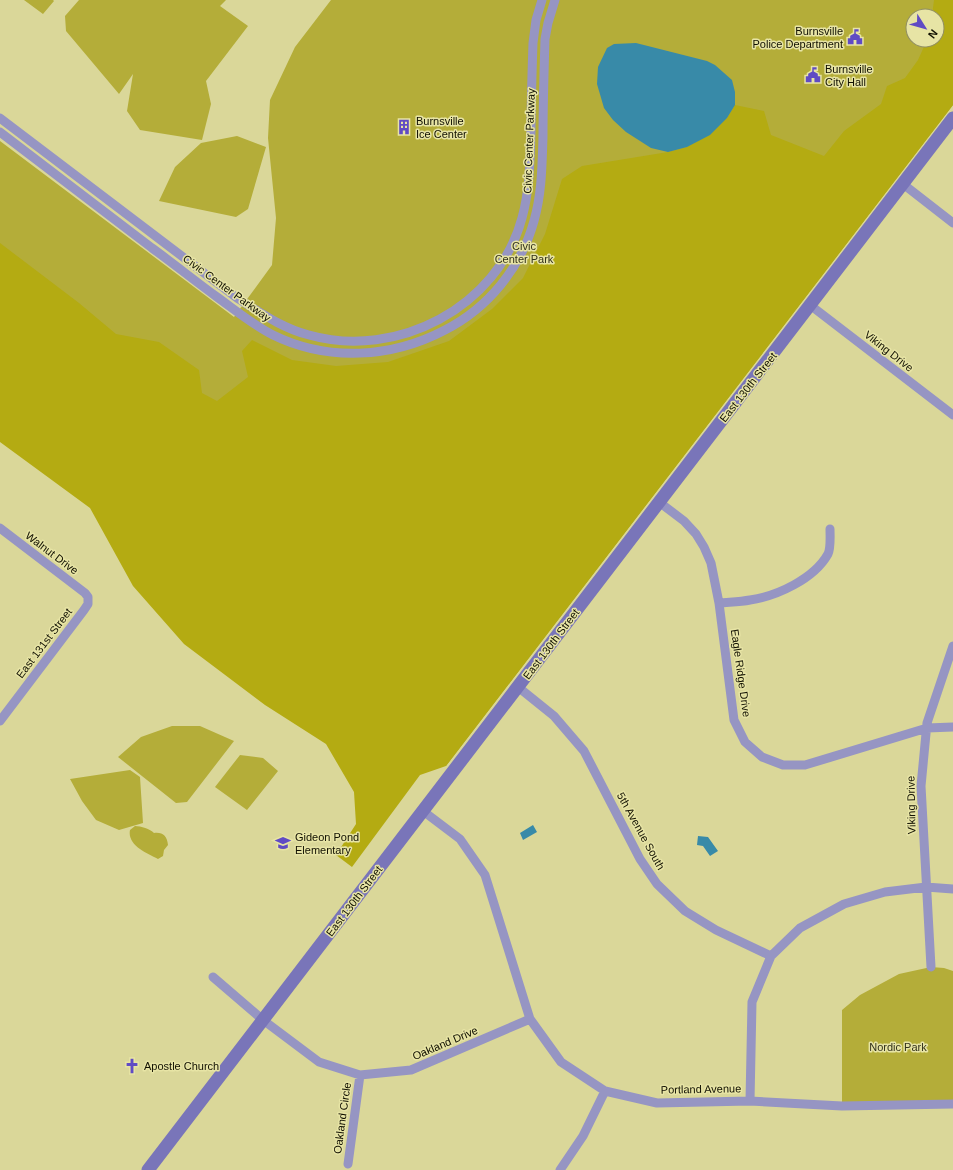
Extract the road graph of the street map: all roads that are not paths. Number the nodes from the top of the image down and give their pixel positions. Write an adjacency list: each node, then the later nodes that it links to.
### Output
1 (542, 0): 3 (street, Civic Center Parkway)
2 (554, 0): 5 (street, Civic Center Parkway)
3 (0, 118)
4 (953, 118): 6 (street, East 130th Street)
5 (0, 132)
6 (903, 184): 7 (street); 8 (street, East 130th Street)
7 (953, 223)
8 (810, 305): 9 (street, Viking Drive); 10 (street, East 130th Street)
9 (953, 415)
10 (659, 502): 14 (street, Eagle Ridge Drive); 16 (street, East 130th Street)
11 (0, 528): 13 (street, Walnut Drive)
12 (830, 529): 14 (street)
13 (88, 597): 17 (street, East 131st Street)
14 (719, 603): 19 (street, Eagle Ridge Drive)
15 (953, 646): 19 (street, Viking Drive)
16 (518, 687): 20 (street, East 130th Street); 23 (street, 5th Avenue South)
17 (0, 721)
18 (953, 727): 19 (street, Eagle Ridge Drive)
19 (927, 728): 21 (street, Viking Drive)
20 (423, 811): 26 (street, Portland Avenue); 27 (street, East 130th Street)
21 (926, 887): 22 (street); 23 (street); 24 (street, Viking Drive)
22 (953, 889)
23 (771, 956): 30 (street)
24 (931, 967)
25 (213, 977): 27 (street, Oakland Drive)
26 (530, 1019): 28 (street, Oakland Drive); 29 (street, Portland Avenue)
27 (262, 1020): 28 (street, Oakland Drive); 33 (street, East 130th Street)
28 (360, 1075): 32 (street, Oakland Circle)
29 (605, 1091): 30 (street, Portland Avenue); 34 (street)
30 (750, 1100): 31 (street, Portland Avenue)
31 (953, 1104)
32 (348, 1164)
33 (148, 1170)
34 (560, 1170)

